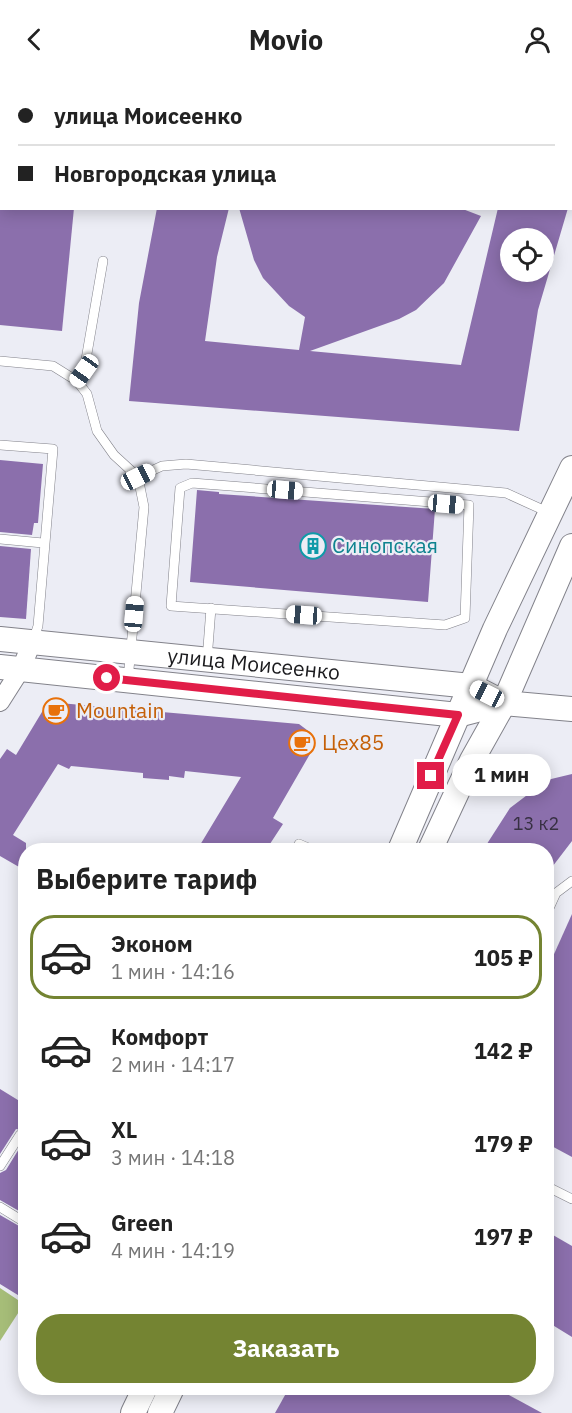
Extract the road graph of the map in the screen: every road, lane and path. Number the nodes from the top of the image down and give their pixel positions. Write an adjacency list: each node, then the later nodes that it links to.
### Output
1 (103, 261): 3 (lane)
2 (0, 362): 3 (lane)
3 (77, 381): 6 (lane)
4 (0, 445): 9 (lane)
5 (572, 468): 7 (street)
6 (138, 477): 7 (lane); 14 (lane)
7 (550, 513): 18 (street)
8 (0, 539): 9 (lane)
9 (43, 543): 13 (lane)
10 (572, 546): 20 (street)
11 (211, 608): 11 (lane); 15 (lane)
12 (0, 639): 13 (street, улица Моисеенко)
13 (32, 642): 14 (street, улица Моисеенко); 16 (street)
14 (131, 652): 15 (street, улица Моисеенко); 17 (lane)
15 (207, 660): 18 (street, улица Моисеенко)
16 (11, 668): 17 (street, улица Моисеенко); 19 (street)
17 (128, 681): 22 (street, улица Моисеенко)
18 (471, 686): 20 (street, улица Моисеенко); 22 (street)
19 (0, 702)
20 (504, 703): 21 (street, улица Моисеенко); 22 (street, улица Моисеенко); 24 (street)
21 (572, 709)
22 (458, 715): 23 (street)
23 (403, 843)
24 (433, 843)
25 (572, 881): 26 (lane)
26 (554, 897)
27 (18, 1139): 28 (lane)
28 (0, 1166)
29 (554, 1189): 30 (lane)
30 (572, 1199)
31 (0, 1208): 32 (lane)
32 (18, 1218)
33 (142, 1395): 35 (street)
34 (169, 1395): 36 (street)
35 (133, 1413)
36 (160, 1413)

